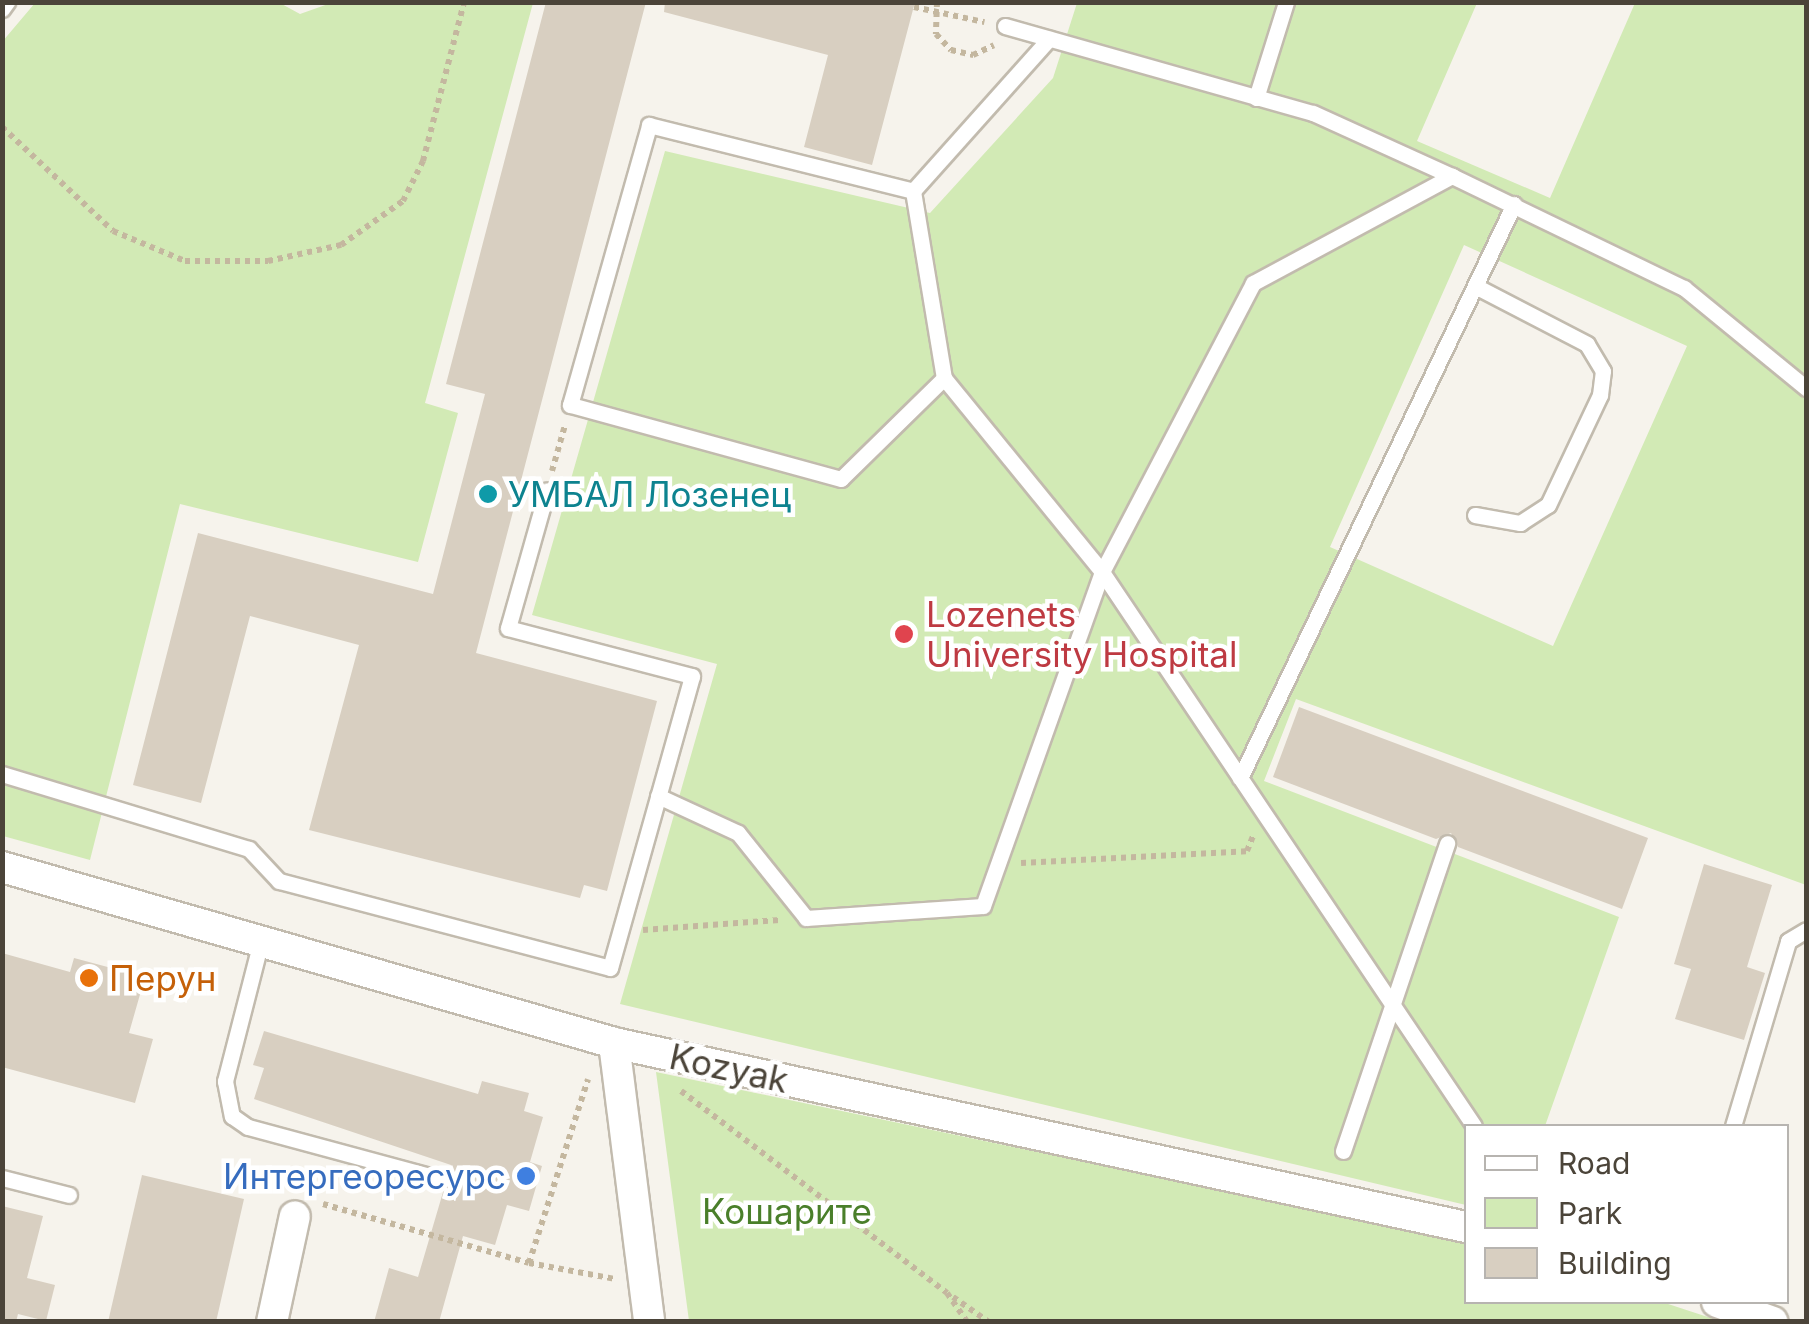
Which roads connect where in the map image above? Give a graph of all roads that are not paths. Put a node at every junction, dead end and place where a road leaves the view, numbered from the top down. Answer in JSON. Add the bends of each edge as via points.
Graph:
{"nodes":[{"id":1,"x":7,"y":2,"type":"edge"},
{"id":2,"x":1286,"y":2,"type":"edge"},
{"id":3,"x":2,"y":9,"type":"edge"},
{"id":4,"x":1004,"y":26,"type":"dead end"},
{"id":5,"x":1049,"y":39,"type":"junction"},
{"id":6,"x":1256,"y":98,"type":"junction"},
{"id":7,"x":1452,"y":176,"type":"junction"},
{"id":8,"x":913,"y":192,"type":"junction"},
{"id":9,"x":1514,"y":204,"type":"junction"},
{"id":10,"x":1475,"y":286,"type":"junction"},
{"id":11,"x":944,"y":378,"type":"junction"},
{"id":12,"x":1806,"y":388,"type":"edge"},
{"id":13,"x":547,"y":490,"type":"road end"},
{"id":14,"x":1475,"y":515,"type":"dead end"},
{"id":15,"x":1102,"y":572,"type":"junction"},
{"id":16,"x":2,"y":774,"type":"edge"},
{"id":17,"x":1240,"y":778,"type":"junction"},
{"id":18,"x":658,"y":796,"type":"junction"},
{"id":19,"x":1447,"y":843,"type":"dead end"},
{"id":20,"x":2,"y":867,"type":"edge"},
{"id":21,"x":1806,"y":930,"type":"edge"},
{"id":22,"x":261,"y":940,"type":"junction"},
{"id":23,"x":1392,"y":1005,"type":"junction"},
{"id":24,"x":614,"y":1043,"type":"junction"},
{"id":25,"x":1473,"y":1124,"type":"edge"},
{"id":26,"x":1734,"y":1124,"type":"edge"},
{"id":27,"x":1344,"y":1152,"type":"dead end"},
{"id":28,"x":2,"y":1178,"type":"edge"},
{"id":29,"x":436,"y":1178,"type":"dead end"},
{"id":30,"x":69,"y":1195,"type":"dead end"},
{"id":31,"x":306,"y":1209,"type":"road end"},
{"id":32,"x":1464,"y":1227,"type":"edge"},
{"id":33,"x":1723,"y":1304,"type":"edge"},
{"id":34,"x":272,"y":1322,"type":"edge"},
{"id":35,"x":649,"y":1322,"type":"edge"},
{"id":36,"x":1773,"y":1322,"type":"edge"}],
"edges":[{"from":1,"to":3,"type":"lane"},
{"from":2,"to":6,"type":"lane"},
{"from":4,"to":5,"type":"lane"},
{"from":5,"to":6,"type":"lane"},
{"from":5,"to":8,"type":"lane"},
{"from":6,"to":7,"type":"lane","via":[[1313,113]]},
{"from":7,"to":9,"type":"lane"},
{"from":7,"to":15,"type":"lane","via":[[1254,283]]},
{"from":8,"to":11,"type":"lane"},
{"from":8,"to":11,"type":"lane","via":[[648,124],[570,405],[841,480]]},
{"from":9,"to":10,"type":"lane"},
{"from":9,"to":12,"type":"lane","via":[[1684,288]]},
{"from":10,"to":14,"type":"lane","via":[[1587,344],[1603,371],[1600,395],[1548,505],[1520,523]]},
{"from":10,"to":17,"type":"lane"},
{"from":11,"to":15,"type":"lane"},
{"from":13,"to":18,"type":"lane","via":[[508,628],[692,676]]},
{"from":15,"to":17,"type":"lane"},
{"from":15,"to":18,"type":"lane","via":[[983,906],[806,918],[738,833]]},
{"from":16,"to":18,"type":"lane","via":[[249,849],[278,881],[610,968]]},
{"from":17,"to":23,"type":"lane"},
{"from":19,"to":23,"type":"lane"},
{"from":20,"to":22,"type":"street","name":"Kozyak"},
{"from":21,"to":26,"type":"lane","via":[[1788,941]]},
{"from":22,"to":24,"type":"street","name":"Kozyak"},
{"from":22,"to":29,"type":"lane","via":[[225,1081],[232,1116],[248,1127]]},
{"from":23,"to":25,"type":"lane"},
{"from":23,"to":27,"type":"lane"},
{"from":24,"to":32,"type":"street","name":"Kozyak"},
{"from":24,"to":35,"type":"street"},
{"from":28,"to":30,"type":"lane"},
{"from":31,"to":34,"type":"street"},
{"from":33,"to":36,"type":"street"}]}
